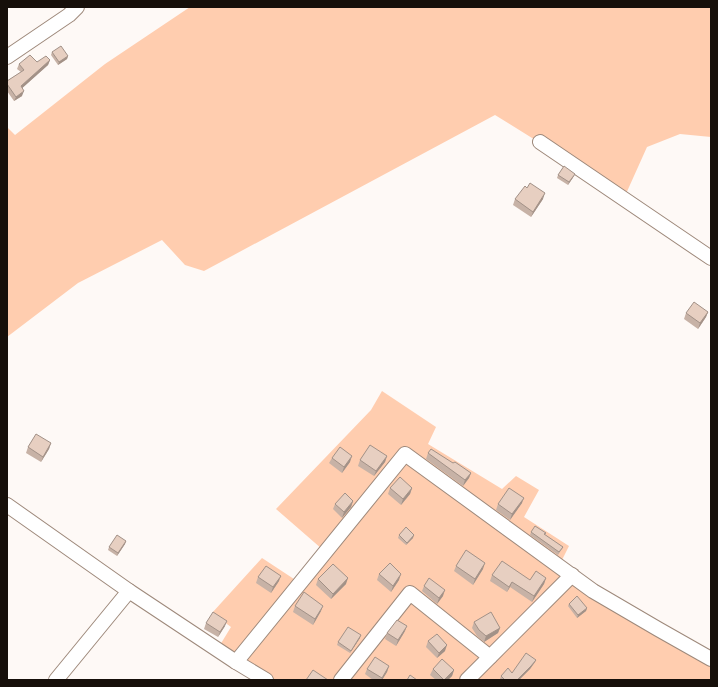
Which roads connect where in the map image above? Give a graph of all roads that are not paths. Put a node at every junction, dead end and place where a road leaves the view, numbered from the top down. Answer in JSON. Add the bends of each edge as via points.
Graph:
{"nodes":[{"id":1,"x":77,"y":7,"type":"edge"},
{"id":2,"x":7,"y":57,"type":"edge"},
{"id":3,"x":540,"y":142,"type":"dead end"},
{"id":4,"x":711,"y":258,"type":"edge"},
{"id":5,"x":7,"y":505,"type":"edge"},
{"id":6,"x":572,"y":575,"type":"junction"},
{"id":7,"x":129,"y":591,"type":"junction"},
{"id":8,"x":490,"y":657,"type":"junction"},
{"id":9,"x":711,"y":659,"type":"edge"},
{"id":10,"x":236,"y":662,"type":"junction"},
{"id":11,"x":56,"y":680,"type":"edge"},
{"id":12,"x":266,"y":680,"type":"edge"},
{"id":13,"x":341,"y":680,"type":"edge"},
{"id":14,"x":467,"y":680,"type":"edge"}],
"edges":[{"from":1,"to":2,"type":"street"},
{"from":3,"to":4,"type":"street"},
{"from":5,"to":7,"type":"street"},
{"from":6,"to":8,"type":"street"},
{"from":6,"to":9,"type":"street","via":[[599,595]]},
{"from":6,"to":10,"type":"street","via":[[405,454]]},
{"from":7,"to":10,"type":"street"},
{"from":7,"to":11,"type":"street"},
{"from":8,"to":13,"type":"street","via":[[410,593]]},
{"from":8,"to":14,"type":"street"},
{"from":10,"to":12,"type":"street"}]}
